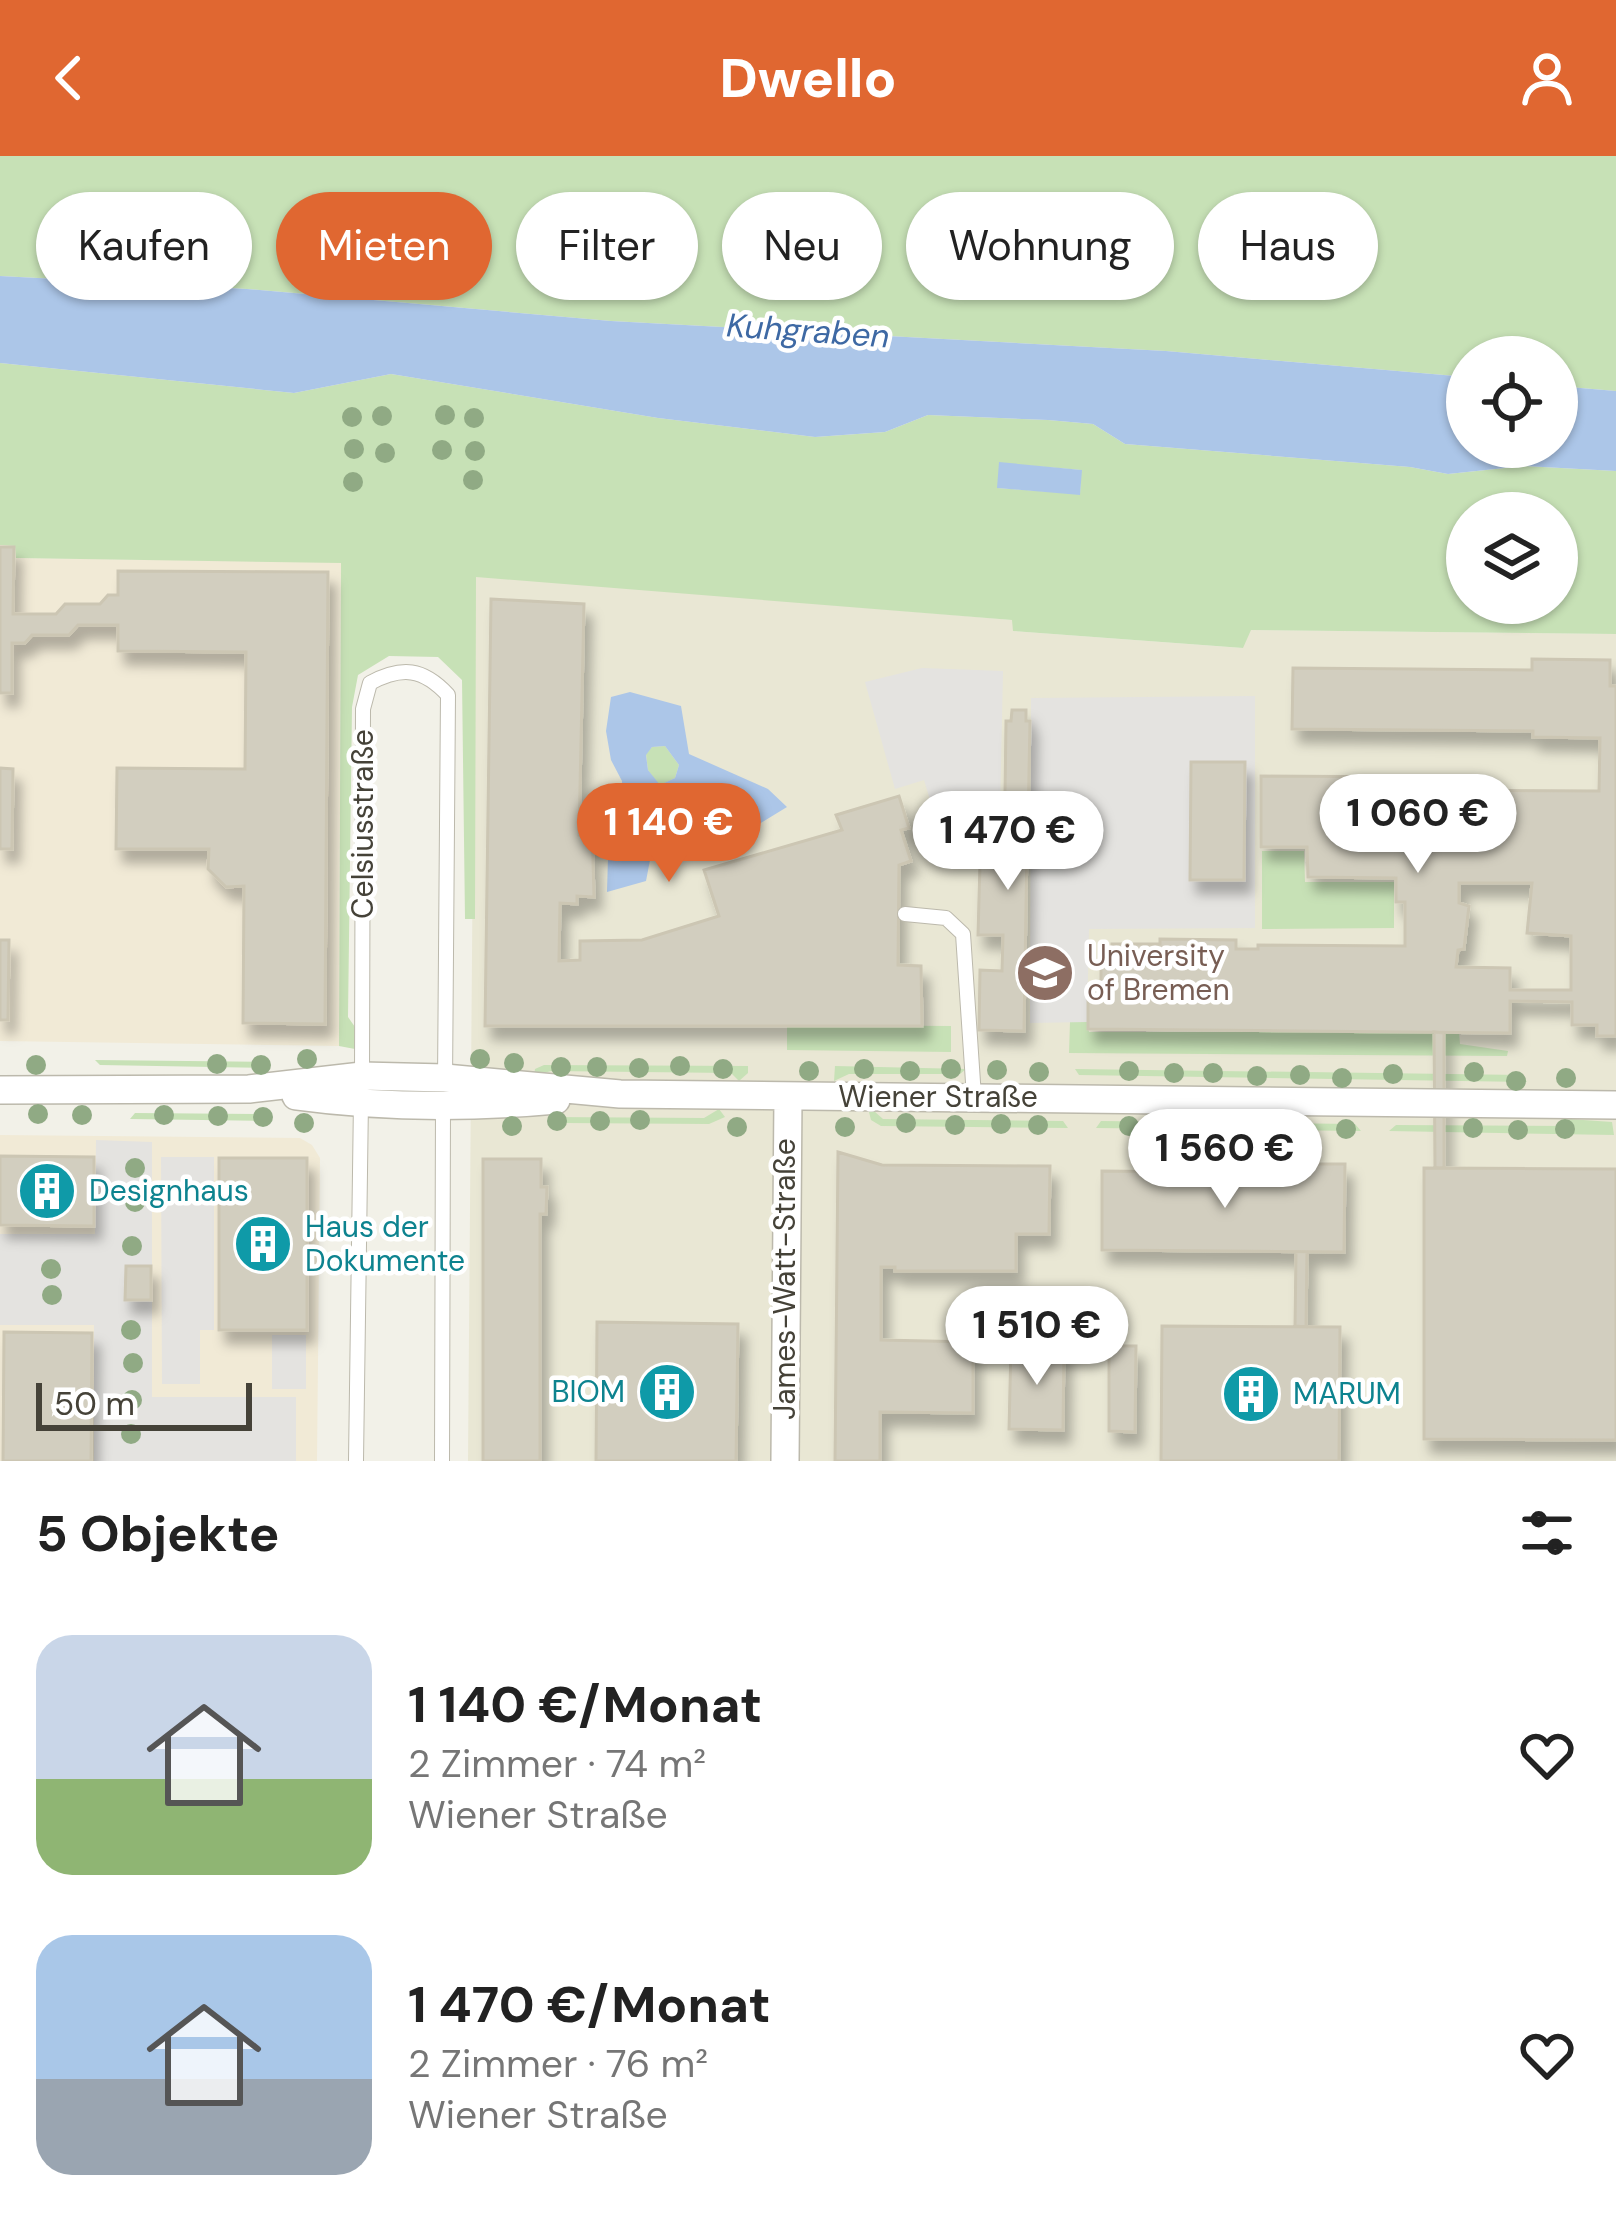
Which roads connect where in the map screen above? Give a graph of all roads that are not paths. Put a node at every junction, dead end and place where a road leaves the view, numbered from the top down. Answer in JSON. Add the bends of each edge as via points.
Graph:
{"nodes":[{"id":1,"x":905,"y":914,"type":"dead end"},
{"id":2,"x":362,"y":1076,"type":"junction"},
{"id":3,"x":445,"y":1078,"type":"junction"},
{"id":4,"x":249,"y":1089,"type":"junction"},
{"id":5,"x":0,"y":1090,"type":"edge"},
{"id":6,"x":620,"y":1094,"type":"junction"},
{"id":7,"x":788,"y":1096,"type":"junction"},
{"id":8,"x":974,"y":1097,"type":"junction"},
{"id":9,"x":1616,"y":1105,"type":"edge"},
{"id":10,"x":361,"y":1106,"type":"junction"},
{"id":11,"x":443,"y":1107,"type":"junction"},
{"id":12,"x":356,"y":1461,"type":"edge"},
{"id":13,"x":442,"y":1461,"type":"edge"},
{"id":14,"x":784,"y":1461,"type":"edge"}],
"edges":[{"from":1,"to":8,"type":"lane","via":[[946,918],[963,934]]},
{"from":2,"to":3,"type":"street","name":"Wiener Straße"},
{"from":2,"to":3,"type":"lane","name":"Celsiusstraße","via":[[363,710],[370,683],[408,672],[431,676],[448,695]]},
{"from":2,"to":4,"type":"street","name":"Wiener Straße"},
{"from":2,"to":10,"type":"lane","name":"Celsiusstraße"},
{"from":3,"to":6,"type":"street","name":"Wiener Straße"},
{"from":3,"to":11,"type":"lane","name":"Celsiusstraße"},
{"from":4,"to":5,"type":"street","name":"Wiener Straße"},
{"from":4,"to":10,"type":"street","name":"Wiener Straße"},
{"from":6,"to":7,"type":"street","name":"Wiener Straße"},
{"from":6,"to":11,"type":"street","name":"Wiener Straße"},
{"from":7,"to":8,"type":"street","name":"Wiener Straße"},
{"from":7,"to":14,"type":"street","name":"James-Watt-Straße"},
{"from":8,"to":9,"type":"street","name":"Wiener Straße"},
{"from":10,"to":11,"type":"street","name":"Wiener Straße"},
{"from":10,"to":12,"type":"lane","name":"Celsiusstraße"},
{"from":11,"to":13,"type":"lane","name":"Celsiusstraße"}]}
